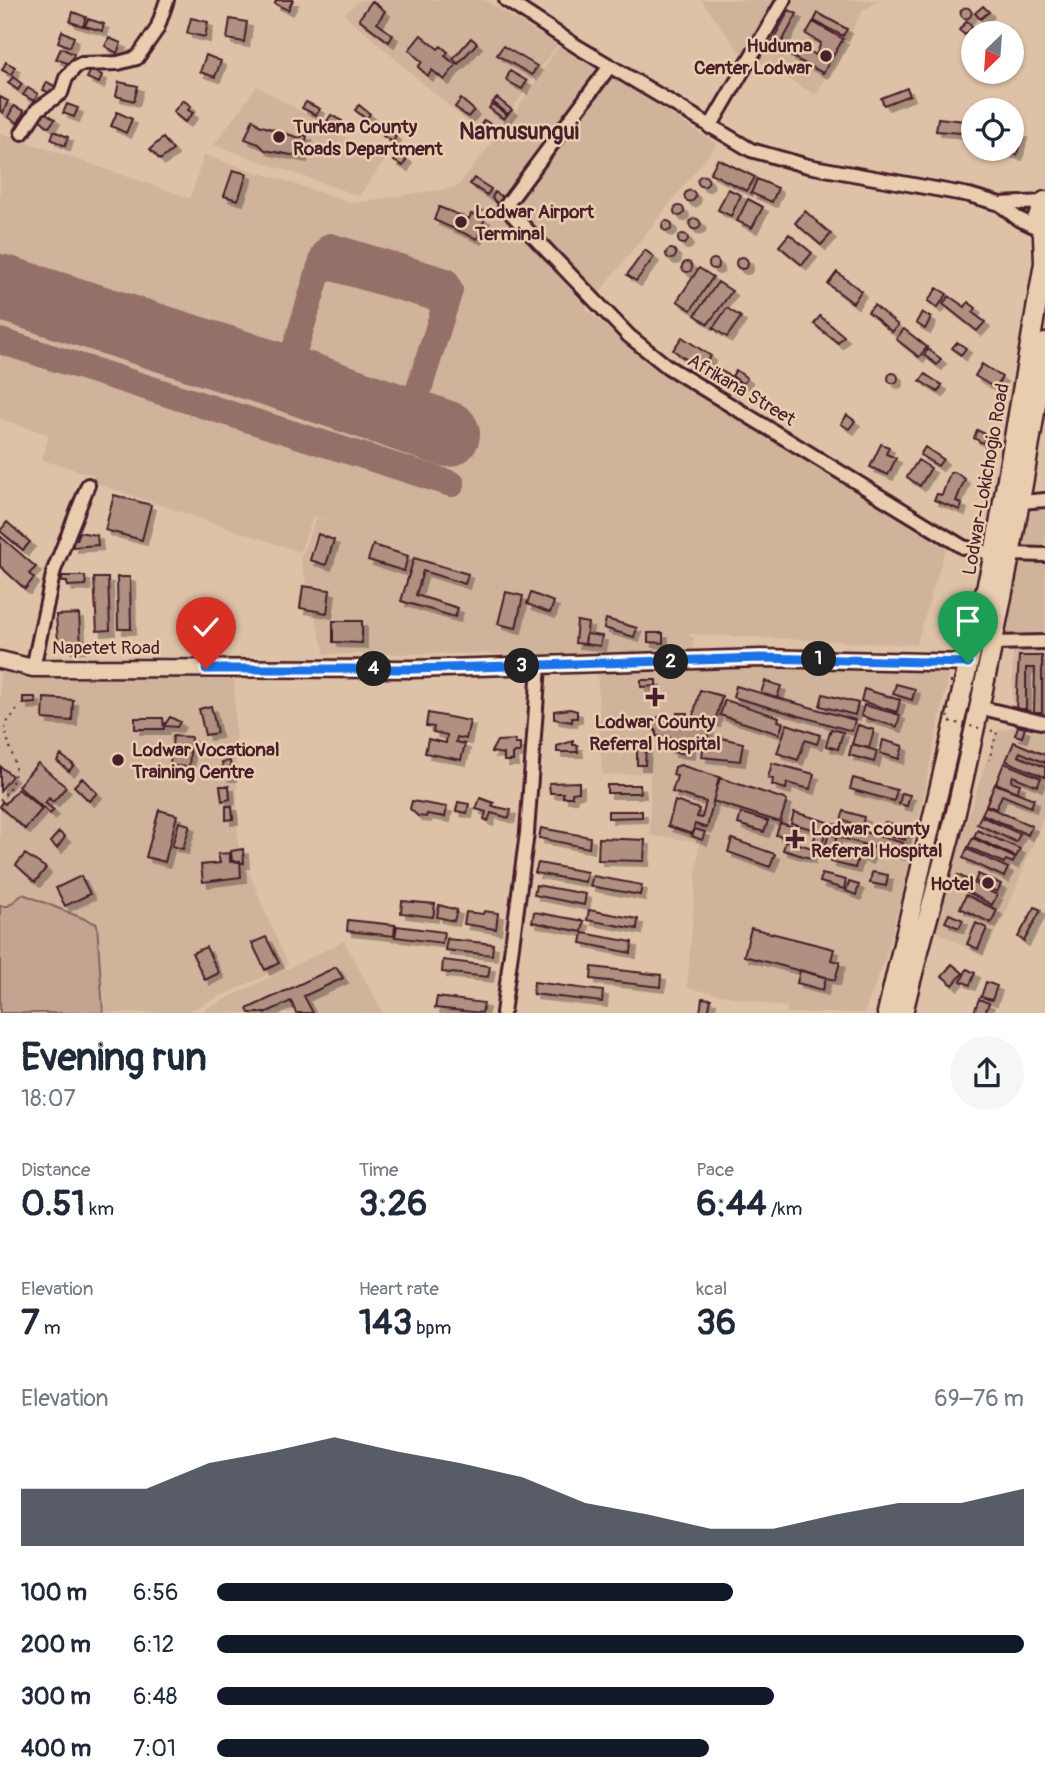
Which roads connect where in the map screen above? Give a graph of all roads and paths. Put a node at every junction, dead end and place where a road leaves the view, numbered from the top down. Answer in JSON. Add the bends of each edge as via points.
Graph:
{"nodes":[{"id":1,"x":167,"y":0,"type":"edge"},
{"id":2,"x":506,"y":0,"type":"edge"},
{"id":3,"x":784,"y":0,"type":"edge"},
{"id":4,"x":610,"y":66,"type":"junction"},
{"id":5,"x":710,"y":127,"type":"junction"},
{"id":6,"x":22,"y":133,"type":"dead end"},
{"id":7,"x":1044,"y":201,"type":"edge"},
{"id":8,"x":1000,"y":204,"type":"junction"},
{"id":9,"x":505,"y":207,"type":"junction"},
{"id":10,"x":477,"y":216,"type":"dead end"},
{"id":11,"x":1042,"y":234,"type":"edge"},
{"id":12,"x":1045,"y":344,"type":"edge"},
{"id":13,"x":1041,"y":402,"type":"edge"},
{"id":14,"x":88,"y":485,"type":"dead end"},
{"id":15,"x":1045,"y":500,"type":"edge"},
{"id":16,"x":1021,"y":502,"type":"junction"},
{"id":17,"x":1002,"y":554,"type":"junction"},
{"id":18,"x":1045,"y":555,"type":"edge"},
{"id":19,"x":1045,"y":642,"type":"edge"},
{"id":20,"x":992,"y":643,"type":"junction"},
{"id":21,"x":0,"y":660,"type":"edge"},
{"id":22,"x":968,"y":663,"type":"junction"},
{"id":23,"x":539,"y":666,"type":"junction"},
{"id":24,"x":33,"y":668,"type":"junction"},
{"id":25,"x":951,"y":681,"type":"dead end"},
{"id":26,"x":978,"y":707,"type":"junction"},
{"id":27,"x":17,"y":710,"type":"dead end"},
{"id":28,"x":1045,"y":723,"type":"edge"},
{"id":29,"x":989,"y":760,"type":"dead end"},
{"id":30,"x":0,"y":800,"type":"edge"},
{"id":31,"x":503,"y":1013,"type":"edge"},
{"id":32,"x":887,"y":1013,"type":"edge"},
{"id":33,"x":903,"y":1013,"type":"edge"}],
"edges":[{"from":1,"to":6,"type":"street","via":[[162,19],[137,58],[75,67],[61,93],[37,110]]},
{"from":2,"to":4,"type":"street"},
{"from":3,"to":5,"type":"street"},
{"from":4,"to":5,"type":"street"},
{"from":4,"to":9,"type":"street"},
{"from":5,"to":8,"type":"street","via":[[775,158]]},
{"from":7,"to":8,"type":"street"},
{"from":7,"to":11,"type":"highway","name":"Lodwar-Lokichogio Road","via":[[1039,210]]},
{"from":8,"to":11,"type":"street"},
{"from":9,"to":10,"type":"path","via":[[481,211]]},
{"from":9,"to":17,"type":"street","name":"Afrikana Street","via":[[629,336],[668,367],[963,547]]},
{"from":11,"to":17,"type":"highway","name":"Lodwar-Lokichogio Road","via":[[1044,263]]},
{"from":12,"to":13,"type":"highway","name":"Lodwar-Lokichogio Road"},
{"from":13,"to":16,"type":"highway","name":"Lodwar-Lokichogio Road"},
{"from":14,"to":24,"type":"street","via":[[54,570]]},
{"from":15,"to":16,"type":"street"},
{"from":16,"to":17,"type":"highway","name":"Lodwar-Lokichogio Road"},
{"from":17,"to":18,"type":"street","name":"Afrikana Street"},
{"from":17,"to":20,"type":"highway","name":"Lodwar-Lokichogio Road"},
{"from":17,"to":22,"type":"highway","name":"Lodwar-Lokichogio Road"},
{"from":19,"to":20,"type":"street"},
{"from":20,"to":26,"type":"highway","name":"Lodwar-Lokichogio Road"},
{"from":21,"to":24,"type":"main road","name":"Napetet Road"},
{"from":22,"to":23,"type":"main road","name":"Napetet Road","via":[[761,658]]},
{"from":22,"to":32,"type":"highway","name":"Lodwar-Lokichogio Road"},
{"from":23,"to":24,"type":"main road","name":"Napetet Road"},
{"from":23,"to":31,"type":"street","via":[[527,833]]},
{"from":25,"to":29,"type":"path","bridge":true,"via":[[948,721],[997,732]]},
{"from":26,"to":28,"type":"street"},
{"from":26,"to":33,"type":"highway","name":"Lodwar-Lokichogio Road"},
{"from":27,"to":30,"type":"path","via":[[5,725],[15,758],[15,781]]}]}
